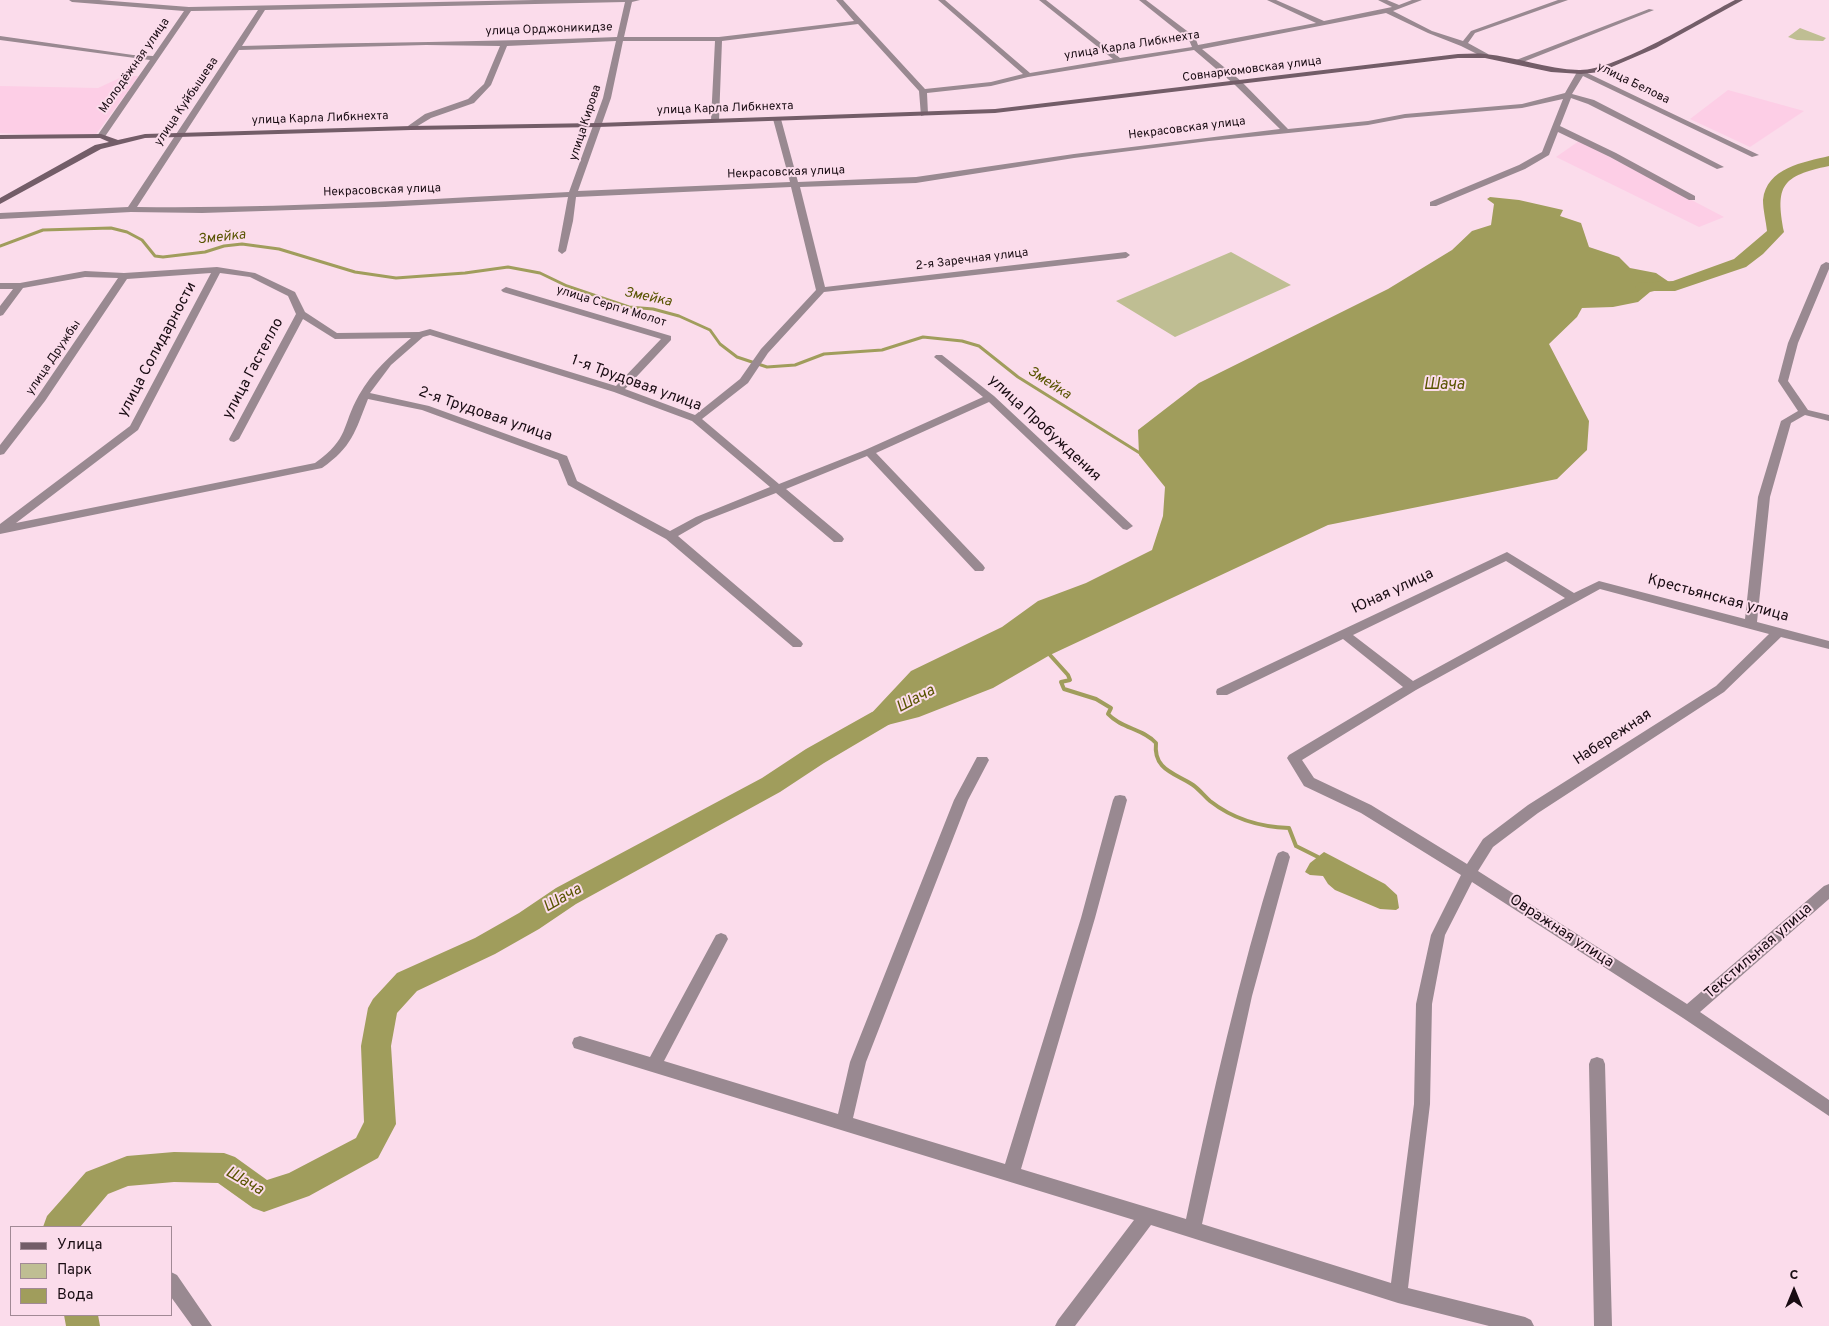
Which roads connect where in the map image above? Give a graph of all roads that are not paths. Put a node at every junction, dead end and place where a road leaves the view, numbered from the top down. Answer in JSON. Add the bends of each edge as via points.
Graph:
{"nodes":[{"id":1,"x":72,"y":0,"type":"edge"},
{"id":2,"x":629,"y":0,"type":"edge"},
{"id":3,"x":637,"y":0,"type":"edge"},
{"id":4,"x":839,"y":0,"type":"edge"},
{"id":5,"x":941,"y":0,"type":"edge"},
{"id":6,"x":1042,"y":0,"type":"edge"},
{"id":7,"x":1142,"y":0,"type":"edge"},
{"id":8,"x":1270,"y":0,"type":"edge"},
{"id":9,"x":1381,"y":0,"type":"edge"},
{"id":10,"x":1420,"y":0,"type":"edge"},
{"id":11,"x":1565,"y":0,"type":"edge"},
{"id":12,"x":1740,"y":0,"type":"edge"},
{"id":13,"x":1399,"y":7,"type":"junction"},
{"id":14,"x":263,"y":8,"type":"junction"},
{"id":15,"x":189,"y":9,"type":"junction"},
{"id":16,"x":1651,"y":10,"type":"dead end"},
{"id":17,"x":1387,"y":11,"type":"junction"},
{"id":18,"x":861,"y":22,"type":"junction"},
{"id":19,"x":1322,"y":23,"type":"junction"},
{"id":20,"x":0,"y":38,"type":"edge"},
{"id":21,"x":621,"y":39,"type":"junction"},
{"id":22,"x":719,"y":39,"type":"junction"},
{"id":23,"x":504,"y":44,"type":"junction"},
{"id":24,"x":1464,"y":44,"type":"junction"},
{"id":25,"x":237,"y":48,"type":"junction"},
{"id":26,"x":1196,"y":48,"type":"junction"},
{"id":27,"x":1485,"y":56,"type":"junction"},
{"id":28,"x":153,"y":58,"type":"junction"},
{"id":29,"x":1116,"y":59,"type":"junction"},
{"id":30,"x":1515,"y":62,"type":"junction"},
{"id":31,"x":1581,"y":72,"type":"junction"},
{"id":32,"x":1028,"y":75,"type":"junction"},
{"id":33,"x":1238,"y":83,"type":"junction"},
{"id":34,"x":923,"y":92,"type":"junction"},
{"id":35,"x":1568,"y":95,"type":"junction"},
{"id":36,"x":924,"y":114,"type":"junction"},
{"id":37,"x":777,"y":119,"type":"junction"},
{"id":38,"x":715,"y":120,"type":"junction"},
{"id":39,"x":598,"y":125,"type":"junction"},
{"id":40,"x":1555,"y":127,"type":"junction"},
{"id":41,"x":411,"y":128,"type":"junction"},
{"id":42,"x":1286,"y":131,"type":"junction"},
{"id":43,"x":179,"y":134,"type":"junction"},
{"id":44,"x":101,"y":136,"type":"junction"},
{"id":45,"x":0,"y":137,"type":"edge"},
{"id":46,"x":117,"y":142,"type":"junction"},
{"id":47,"x":1755,"y":156,"type":"dead end"},
{"id":48,"x":1720,"y":167,"type":"dead end"},
{"id":49,"x":795,"y":185,"type":"junction"},
{"id":50,"x":572,"y":196,"type":"junction"},
{"id":51,"x":1692,"y":198,"type":"dead end"},
{"id":52,"x":0,"y":201,"type":"edge"},
{"id":53,"x":1433,"y":204,"type":"dead end"},
{"id":54,"x":131,"y":209,"type":"junction"},
{"id":55,"x":0,"y":216,"type":"edge"},
{"id":56,"x":562,"y":251,"type":"dead end"},
{"id":57,"x":1126,"y":255,"type":"dead end"},
{"id":58,"x":1826,"y":265,"type":"dead end"},
{"id":59,"x":217,"y":270,"type":"junction"},
{"id":60,"x":124,"y":276,"type":"junction"},
{"id":61,"x":0,"y":286,"type":"edge"},
{"id":62,"x":20,"y":286,"type":"junction"},
{"id":63,"x":506,"y":290,"type":"dead end"},
{"id":64,"x":821,"y":290,"type":"junction"},
{"id":65,"x":0,"y":313,"type":"edge"},
{"id":66,"x":301,"y":314,"type":"junction"},
{"id":67,"x":420,"y":335,"type":"junction"},
{"id":68,"x":939,"y":357,"type":"dead end"},
{"id":69,"x":618,"y":390,"type":"junction"},
{"id":70,"x":364,"y":394,"type":"junction"},
{"id":71,"x":990,"y":398,"type":"junction"},
{"id":72,"x":1804,"y":412,"type":"junction"},
{"id":73,"x":1829,"y":418,"type":"edge"},
{"id":74,"x":696,"y":419,"type":"junction"},
{"id":75,"x":234,"y":439,"type":"dead end"},
{"id":76,"x":0,"y":452,"type":"edge"},
{"id":77,"x":870,"y":452,"type":"junction"},
{"id":78,"x":778,"y":488,"type":"junction"},
{"id":79,"x":1126,"y":526,"type":"dead end"},
{"id":80,"x":0,"y":529,"type":"edge"},
{"id":81,"x":670,"y":536,"type":"junction"},
{"id":82,"x":838,"y":538,"type":"dead end"},
{"id":83,"x":979,"y":568,"type":"dead end"},
{"id":84,"x":1573,"y":598,"type":"junction"},
{"id":85,"x":1751,"y":623,"type":"junction"},
{"id":86,"x":1778,"y":632,"type":"junction"},
{"id":87,"x":1344,"y":634,"type":"junction"},
{"id":88,"x":797,"y":644,"type":"dead end"},
{"id":89,"x":1829,"y":645,"type":"edge"},
{"id":90,"x":1412,"y":687,"type":"junction"},
{"id":91,"x":1222,"y":692,"type":"dead end"},
{"id":92,"x":982,"y":760,"type":"dead end"},
{"id":93,"x":1120,"y":800,"type":"dead end"},
{"id":94,"x":1283,"y":857,"type":"dead end"},
{"id":95,"x":1469,"y":873,"type":"junction"},
{"id":96,"x":1829,"y":890,"type":"edge"},
{"id":97,"x":721,"y":939,"type":"dead end"},
{"id":98,"x":1688,"y":1014,"type":"junction"},
{"id":99,"x":580,"y":1043,"type":"dead end"},
{"id":100,"x":1597,"y":1064,"type":"dead end"},
{"id":101,"x":654,"y":1065,"type":"junction"},
{"id":102,"x":1829,"y":1109,"type":"edge"},
{"id":103,"x":844,"y":1123,"type":"junction"},
{"id":104,"x":1012,"y":1174,"type":"junction"},
{"id":105,"x":1148,"y":1215,"type":"junction"},
{"id":106,"x":1192,"y":1229,"type":"junction"},
{"id":107,"x":172,"y":1282,"type":"edge"},
{"id":108,"x":1398,"y":1294,"type":"junction"},
{"id":109,"x":203,"y":1326,"type":"edge"},
{"id":110,"x":1064,"y":1326,"type":"edge"},
{"id":111,"x":1525,"y":1326,"type":"edge"},
{"id":112,"x":1603,"y":1326,"type":"edge"}],
"edges":[{"from":1,"to":15,"type":"street"},
{"from":2,"to":3,"type":"street"},
{"from":2,"to":14,"type":"street"},
{"from":2,"to":21,"type":"street","name":"улица Кирова"},
{"from":4,"to":18,"type":"street"},
{"from":5,"to":32,"type":"street"},
{"from":6,"to":29,"type":"street"},
{"from":7,"to":26,"type":"street","via":[[1192,39]]},
{"from":8,"to":19,"type":"street"},
{"from":9,"to":13,"type":"street"},
{"from":10,"to":13,"type":"street","name":"улица Карла Либкнехта"},
{"from":11,"to":24,"type":"street","via":[[1473,32]]},
{"from":12,"to":31,"type":"street","name":"Совнаркомовская улица","via":[[1616,64]]},
{"from":13,"to":17,"type":"street","name":"улица Карла Либкнехта"},
{"from":14,"to":15,"type":"street"},
{"from":14,"to":25,"type":"street","name":"улица Куйбышева"},
{"from":15,"to":28,"type":"street","name":"Молодёжная улица"},
{"from":16,"to":30,"type":"street"},
{"from":17,"to":19,"type":"street","name":"улица Карла Либкнехта"},
{"from":17,"to":24,"type":"street"},
{"from":18,"to":22,"type":"street","name":"улица Орджоникидзе"},
{"from":18,"to":34,"type":"street"},
{"from":19,"to":26,"type":"street","name":"улица Карла Либкнехта"},
{"from":20,"to":28,"type":"street"},
{"from":21,"to":22,"type":"street","name":"улица Орджоникидзе"},
{"from":21,"to":23,"type":"street","name":"улица Орджоникидзе"},
{"from":21,"to":39,"type":"street","name":"улица Кирова"},
{"from":22,"to":38,"type":"street"},
{"from":23,"to":25,"type":"street","name":"улица Орджоникидзе"},
{"from":23,"to":41,"type":"street","via":[[487,85],[471,101],[428,116]]},
{"from":24,"to":27,"type":"street"},
{"from":25,"to":43,"type":"street","name":"улица Куйбышева"},
{"from":26,"to":29,"type":"street","name":"улица Карла Либкнехта"},
{"from":26,"to":33,"type":"street"},
{"from":27,"to":30,"type":"street","name":"Совнаркомовская улица"},
{"from":27,"to":33,"type":"street","name":"Совнаркомовская улица","via":[[1458,56]]},
{"from":28,"to":44,"type":"street","name":"Молодёжная улица"},
{"from":29,"to":32,"type":"street","name":"улица Карла Либкнехта"},
{"from":30,"to":31,"type":"street","name":"Совнаркомовская улица","via":[[1551,70]]},
{"from":31,"to":35,"type":"street","name":"улица Белова"},
{"from":31,"to":47,"type":"street","name":"улица Белова"},
{"from":32,"to":34,"type":"street","name":"улица Карла Либкнехта","via":[[991,84]]},
{"from":33,"to":36,"type":"street","name":"Совнаркомовская улица","via":[[995,111]]},
{"from":33,"to":42,"type":"street"},
{"from":34,"to":36,"type":"street"},
{"from":35,"to":40,"type":"street","name":"улица Белова"},
{"from":35,"to":42,"type":"street","name":"Некрасовская улица","via":[[1522,106]]},
{"from":35,"to":48,"type":"street","via":[[1591,102]]},
{"from":36,"to":37,"type":"street","name":"улица Карла Либкнехта"},
{"from":37,"to":38,"type":"street","name":"улица Карла Либкнехта"},
{"from":37,"to":49,"type":"street"},
{"from":38,"to":39,"type":"street","name":"улица Карла Либкнехта"},
{"from":39,"to":41,"type":"street","name":"улица Карла Либкнехта"},
{"from":39,"to":50,"type":"street","name":"улица Кирова"},
{"from":40,"to":51,"type":"street"},
{"from":40,"to":53,"type":"street","name":"улица Белова","via":[[1546,153],[1522,167]]},
{"from":41,"to":43,"type":"street","name":"улица Карла Либкнехта"},
{"from":42,"to":49,"type":"street","name":"Некрасовская улица","via":[[1074,156],[916,180]]},
{"from":43,"to":46,"type":"street","name":"улица Карла Либкнехта"},
{"from":43,"to":54,"type":"street","name":"улица Куйбышева"},
{"from":44,"to":45,"type":"street"},
{"from":44,"to":46,"type":"street"},
{"from":46,"to":52,"type":"street","name":"улица Карла Либкнехта","via":[[82,155]]},
{"from":49,"to":50,"type":"street","name":"Некрасовская улица"},
{"from":49,"to":64,"type":"street"},
{"from":50,"to":54,"type":"street","name":"Некрасовская улица","via":[[202,210]]},
{"from":50,"to":56,"type":"street","name":"улица Кирова"},
{"from":54,"to":55,"type":"street","name":"Некрасовская улица"},
{"from":57,"to":64,"type":"street","name":"2-я Заречная улица"},
{"from":58,"to":72,"type":"street","via":[[1793,343],[1784,381]]},
{"from":59,"to":60,"type":"street"},
{"from":59,"to":66,"type":"street","via":[[252,275],[292,294]]},
{"from":59,"to":80,"type":"street","name":"улица Солидарности","via":[[134,428]]},
{"from":60,"to":62,"type":"street","via":[[85,274]]},
{"from":60,"to":76,"type":"street","name":"улица Дружбы","via":[[42,400]]},
{"from":61,"to":62,"type":"street"},
{"from":62,"to":65,"type":"street"},
{"from":63,"to":69,"type":"street","name":"улица Серп и Молот","via":[[668,338]]},
{"from":64,"to":74,"type":"street","via":[[764,351],[748,377]]},
{"from":66,"to":67,"type":"street","name":"1-я Трудовая улица","via":[[335,336]]},
{"from":66,"to":75,"type":"street","name":"улица Гастелло"},
{"from":67,"to":69,"type":"street","name":"1-я Трудовая улица","via":[[430,332]]},
{"from":67,"to":70,"type":"street","via":[[387,363]]},
{"from":68,"to":71,"type":"street","name":"улица Пробуждения"},
{"from":69,"to":74,"type":"street","name":"1-я Трудовая улица"},
{"from":70,"to":80,"type":"street","via":[[348,437],[335,454],[318,466]]},
{"from":70,"to":81,"type":"street","name":"2-я Трудовая улица","via":[[425,408],[563,458],[572,483]]},
{"from":71,"to":77,"type":"street"},
{"from":71,"to":79,"type":"street","name":"улица Пробуждения"},
{"from":72,"to":73,"type":"street"},
{"from":72,"to":85,"type":"street","via":[[1786,421],[1764,497]]},
{"from":74,"to":78,"type":"street","name":"1-я Трудовая улица"},
{"from":77,"to":78,"type":"street"},
{"from":77,"to":83,"type":"street"},
{"from":78,"to":81,"type":"street","via":[[700,519]]},
{"from":78,"to":82,"type":"street","name":"1-я Трудовая улица"},
{"from":81,"to":88,"type":"street","name":"2-я Трудовая улица"},
{"from":84,"to":85,"type":"street","name":"Крестьянская улица","via":[[1599,585]]},
{"from":84,"to":87,"type":"street","name":"Юная улица","via":[[1507,556]]},
{"from":84,"to":90,"type":"street"},
{"from":85,"to":86,"type":"street","name":"Крестьянская улица"},
{"from":86,"to":89,"type":"street","name":"Крестьянская улица"},
{"from":86,"to":95,"type":"street","name":"Набережная","via":[[1720,689],[1534,809],[1488,843]]},
{"from":87,"to":90,"type":"street"},
{"from":87,"to":91,"type":"street","name":"Юная улица"},
{"from":90,"to":95,"type":"street","name":"Овражная улица","via":[[1294,758],[1309,782],[1366,809]]},
{"from":92,"to":103,"type":"street","via":[[961,800],[858,1062]]},
{"from":93,"to":104,"type":"street"},
{"from":94,"to":106,"type":"street","via":[[1228,1066]]},
{"from":95,"to":98,"type":"street","name":"Овражная улица"},
{"from":95,"to":108,"type":"street","name":"Набережная","via":[[1438,935],[1424,1004],[1422,1104]]},
{"from":96,"to":98,"type":"street","name":"Текстильная улица"},
{"from":97,"to":101,"type":"street"},
{"from":98,"to":102,"type":"street","name":"Овражная улица"},
{"from":99,"to":101,"type":"street"},
{"from":100,"to":112,"type":"street"},
{"from":101,"to":103,"type":"street"},
{"from":103,"to":104,"type":"street"},
{"from":104,"to":105,"type":"street"},
{"from":105,"to":106,"type":"street"},
{"from":105,"to":110,"type":"street"},
{"from":106,"to":108,"type":"street"},
{"from":107,"to":109,"type":"street"},
{"from":108,"to":111,"type":"street"}]}
